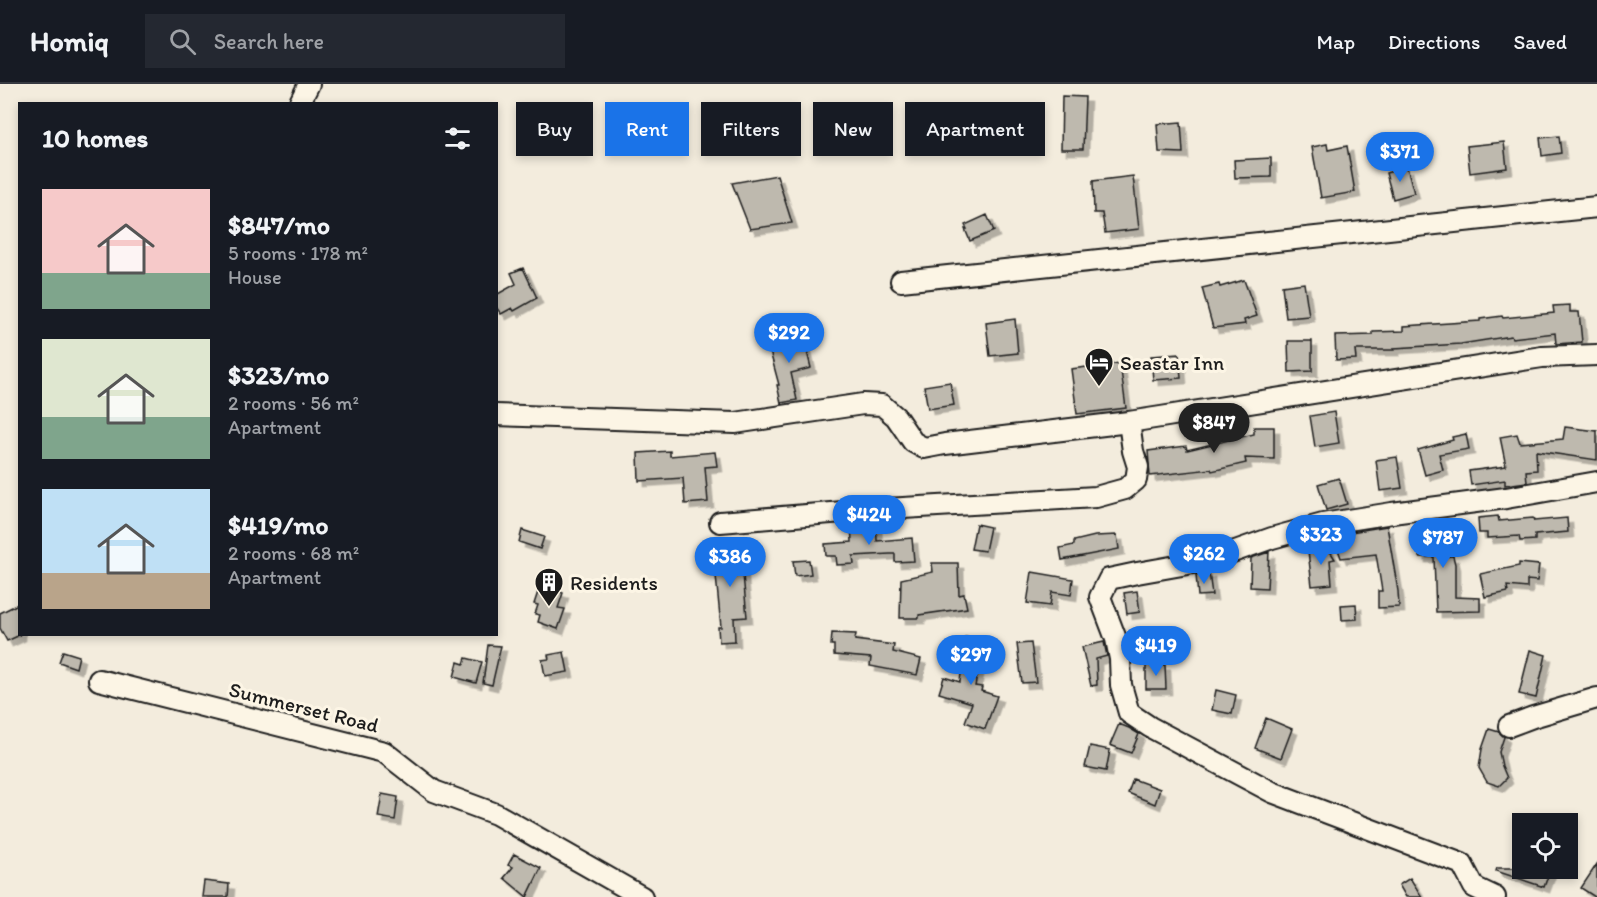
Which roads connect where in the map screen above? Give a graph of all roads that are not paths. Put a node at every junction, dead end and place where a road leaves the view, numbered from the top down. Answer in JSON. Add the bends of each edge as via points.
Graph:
{"nodes":[{"id":1,"x":309,"y":84,"type":"edge"},
{"id":2,"x":300,"y":102,"type":"edge"},
{"id":3,"x":1597,"y":207,"type":"edge"},
{"id":4,"x":901,"y":281,"type":"dead end"},
{"id":5,"x":1597,"y":355,"type":"edge"},
{"id":6,"x":498,"y":414,"type":"edge"},
{"id":7,"x":1129,"y":422,"type":"junction"},
{"id":8,"x":1597,"y":482,"type":"edge"},
{"id":9,"x":720,"y":522,"type":"dead end"},
{"id":10,"x":99,"y":680,"type":"dead end"},
{"id":11,"x":1597,"y":698,"type":"edge"},
{"id":12,"x":1509,"y":726,"type":"dead end"},
{"id":13,"x":642,"y":897,"type":"edge"},
{"id":14,"x":1495,"y":897,"type":"edge"}],
"edges":[{"from":1,"to":2,"type":"street"},
{"from":3,"to":4,"type":"street"},
{"from":5,"to":7,"type":"street","via":[[1542,357]]},
{"from":6,"to":7,"type":"street","via":[[735,423],[863,404],[882,405],[896,417],[913,442],[924,448]]},
{"from":7,"to":9,"type":"street","via":[[1138,467],[1136,480],[1125,489],[1096,497]]},
{"from":8,"to":14,"type":"street","via":[[1323,524],[1210,560],[1109,579],[1100,597],[1116,639],[1121,685],[1129,713],[1272,792],[1462,864],[1474,887]]},
{"from":10,"to":13,"type":"street","name":"Summerset Road","via":[[384,752],[434,791],[496,814]]},
{"from":11,"to":12,"type":"street"}]}
